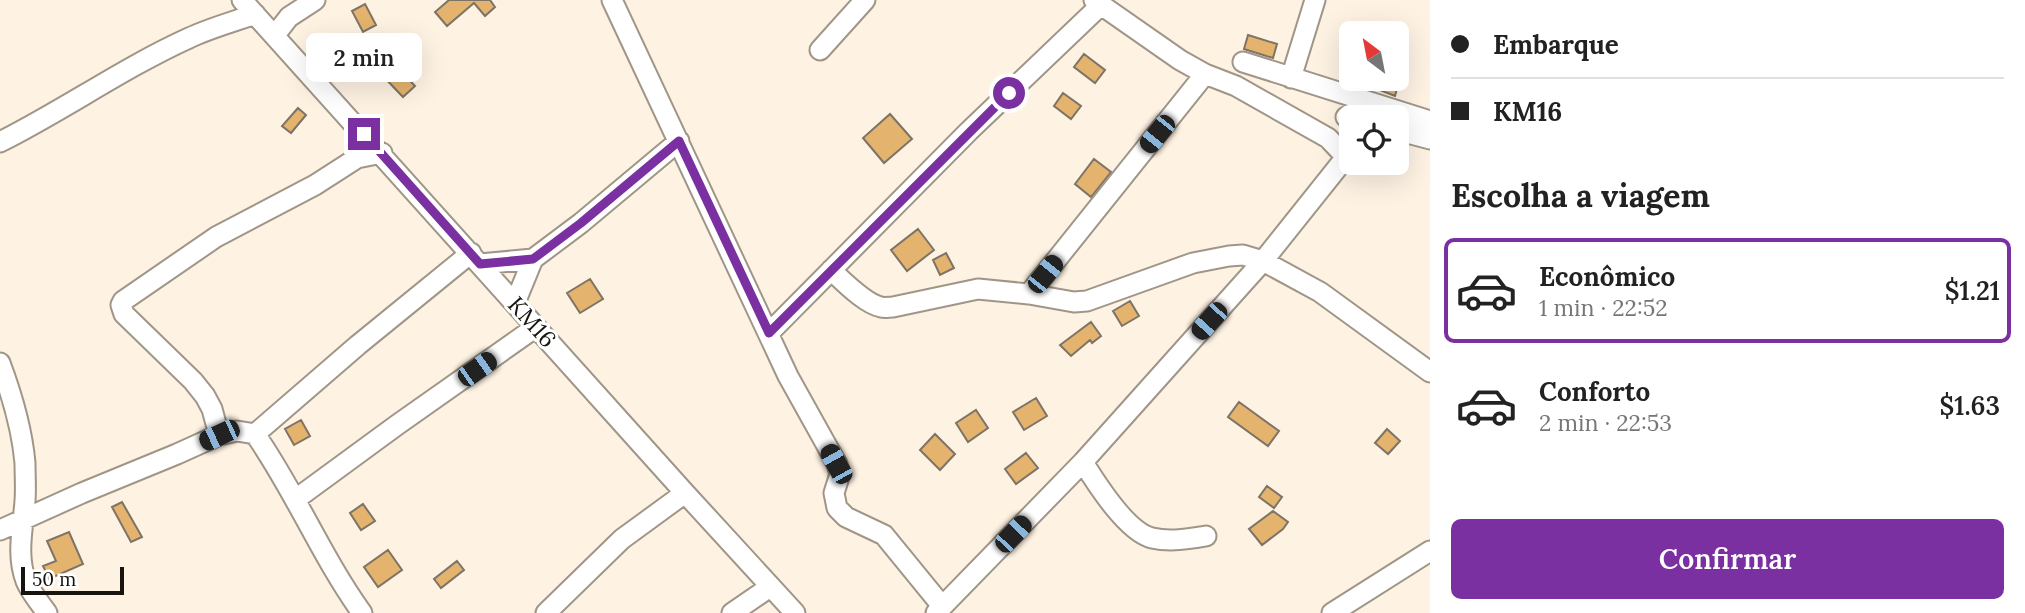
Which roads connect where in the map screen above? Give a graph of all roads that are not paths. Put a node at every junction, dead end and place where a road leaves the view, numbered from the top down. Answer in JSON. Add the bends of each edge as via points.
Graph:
{"nodes":[{"id":1,"x":315,"y":0,"type":"edge"},
{"id":2,"x":612,"y":0,"type":"edge"},
{"id":3,"x":866,"y":0,"type":"edge"},
{"id":4,"x":1315,"y":0,"type":"edge"},
{"id":5,"x":1097,"y":2,"type":"edge"},
{"id":6,"x":248,"y":7,"type":"edge"},
{"id":7,"x":275,"y":35,"type":"junction"},
{"id":8,"x":820,"y":50,"type":"dead end"},
{"id":9,"x":1242,"y":62,"type":"dead end"},
{"id":10,"x":1205,"y":74,"type":"junction"},
{"id":11,"x":1291,"y":78,"type":"junction"},
{"id":12,"x":1430,"y":121,"type":"edge"},
{"id":13,"x":1409,"y":133,"type":"edge"},
{"id":14,"x":1430,"y":139,"type":"edge"},
{"id":15,"x":679,"y":141,"type":"junction"},
{"id":16,"x":0,"y":142,"type":"edge"},
{"id":17,"x":382,"y":153,"type":"junction"},
{"id":18,"x":475,"y":259,"type":"junction"},
{"id":19,"x":533,"y":259,"type":"junction"},
{"id":20,"x":1263,"y":261,"type":"junction"},
{"id":21,"x":831,"y":270,"type":"junction"},
{"id":22,"x":1029,"y":294,"type":"junction"},
{"id":23,"x":515,"y":303,"type":"junction"},
{"id":24,"x":536,"y":327,"type":"junction"},
{"id":25,"x":769,"y":333,"type":"junction"},
{"id":26,"x":0,"y":363,"type":"edge"},
{"id":27,"x":1430,"y":372,"type":"edge"},
{"id":28,"x":255,"y":434,"type":"junction"},
{"id":29,"x":219,"y":435,"type":"junction"},
{"id":30,"x":1083,"y":462,"type":"junction"},
{"id":31,"x":685,"y":493,"type":"junction"},
{"id":32,"x":296,"y":499,"type":"junction"},
{"id":33,"x":24,"y":521,"type":"junction"},
{"id":34,"x":0,"y":530,"type":"edge"},
{"id":35,"x":1206,"y":537,"type":"dead end"},
{"id":36,"x":1430,"y":551,"type":"edge"},
{"id":37,"x":770,"y":587,"type":"junction"},
{"id":38,"x":939,"y":609,"type":"edge"},
{"id":39,"x":47,"y":613,"type":"edge"},
{"id":40,"x":362,"y":613,"type":"edge"},
{"id":41,"x":546,"y":613,"type":"edge"},
{"id":42,"x":732,"y":613,"type":"edge"},
{"id":43,"x":795,"y":613,"type":"edge"},
{"id":44,"x":1332,"y":613,"type":"edge"}],
"edges":[{"from":1,"to":7,"type":"street","via":[[289,17]]},
{"from":2,"to":15,"type":"street"},
{"from":3,"to":8,"type":"street"},
{"from":4,"to":11,"type":"street"},
{"from":5,"to":10,"type":"street"},
{"from":5,"to":21,"type":"street"},
{"from":6,"to":7,"type":"street","name":"KM16"},
{"from":6,"to":16,"type":"street"},
{"from":7,"to":17,"type":"street","name":"KM16"},
{"from":9,"to":11,"type":"street"},
{"from":10,"to":20,"type":"street","via":[[1236,86],[1328,138],[1346,157]]},
{"from":10,"to":22,"type":"street"},
{"from":11,"to":12,"type":"street"},
{"from":13,"to":14,"type":"street"},
{"from":15,"to":19,"type":"street"},
{"from":15,"to":25,"type":"street"},
{"from":17,"to":18,"type":"street","name":"KM16"},
{"from":17,"to":29,"type":"street","via":[[356,158],[216,237],[123,300],[124,314],[205,396]]},
{"from":18,"to":19,"type":"street"},
{"from":18,"to":23,"type":"street","name":"KM16"},
{"from":18,"to":28,"type":"street","via":[[358,345]]},
{"from":19,"to":23,"type":"street"},
{"from":20,"to":22,"type":"street","via":[[1243,255],[1193,263],[1087,301]]},
{"from":20,"to":27,"type":"street","via":[[1320,292]]},
{"from":20,"to":30,"type":"street"},
{"from":21,"to":22,"type":"street","via":[[881,307],[978,289]]},
{"from":21,"to":25,"type":"street"},
{"from":23,"to":24,"type":"street","name":"KM16"},
{"from":24,"to":31,"type":"street","name":"KM16"},
{"from":24,"to":32,"type":"street"},
{"from":25,"to":38,"type":"street","via":[[840,474],[834,493],[837,508],[884,535]]},
{"from":26,"to":33,"type":"street","via":[[21,433]]},
{"from":28,"to":29,"type":"street"},
{"from":28,"to":32,"type":"street"},
{"from":29,"to":33,"type":"street"},
{"from":30,"to":35,"type":"street","via":[[1111,504],[1148,538]]},
{"from":30,"to":38,"type":"street"},
{"from":31,"to":37,"type":"street","name":"KM16"},
{"from":31,"to":41,"type":"street","via":[[622,539]]},
{"from":32,"to":40,"type":"street"},
{"from":33,"to":34,"type":"street"},
{"from":33,"to":39,"type":"street","via":[[21,560],[26,580]]},
{"from":36,"to":44,"type":"street"},
{"from":37,"to":42,"type":"street"},
{"from":37,"to":43,"type":"street","name":"KM16"}]}
